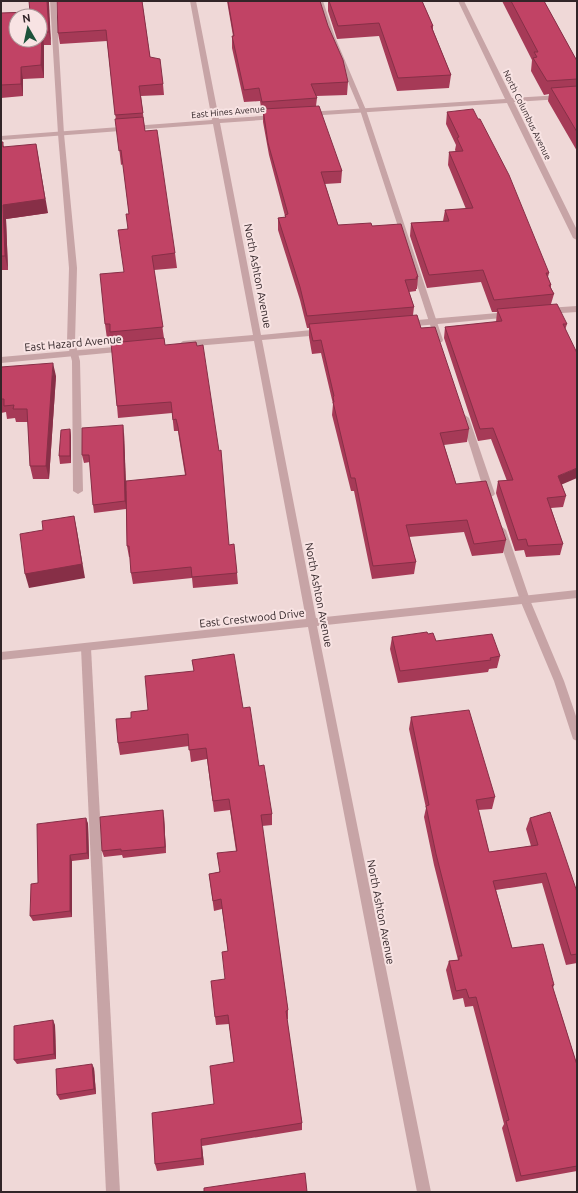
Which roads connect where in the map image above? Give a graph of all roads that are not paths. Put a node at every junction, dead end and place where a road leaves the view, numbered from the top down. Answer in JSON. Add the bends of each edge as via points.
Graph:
{"nodes":[{"id":1,"x":53,"y":1,"type":"edge"},
{"id":2,"x":193,"y":1,"type":"edge"},
{"id":3,"x":320,"y":1,"type":"edge"},
{"id":4,"x":461,"y":1,"type":"edge"},
{"id":5,"x":577,"y":96,"type":"edge"},
{"id":6,"x":510,"y":101,"type":"junction"},
{"id":7,"x":363,"y":110,"type":"junction"},
{"id":8,"x":301,"y":115,"type":"edge"},
{"id":9,"x":285,"y":116,"type":"edge"},
{"id":10,"x":215,"y":122,"type":"junction"},
{"id":11,"x":61,"y":134,"type":"junction"},
{"id":12,"x":1,"y":138,"type":"edge"},
{"id":13,"x":577,"y":238,"type":"edge"},
{"id":14,"x":577,"y":308,"type":"edge"},
{"id":15,"x":539,"y":312,"type":"edge"},
{"id":16,"x":516,"y":314,"type":"edge"},
{"id":17,"x":433,"y":322,"type":"junction"},
{"id":18,"x":393,"y":325,"type":"edge"},
{"id":19,"x":330,"y":331,"type":"edge"},
{"id":20,"x":258,"y":338,"type":"junction"},
{"id":21,"x":174,"y":345,"type":"edge"},
{"id":22,"x":136,"y":348,"type":"edge"},
{"id":23,"x":443,"y":352,"type":"edge"},
{"id":24,"x":74,"y":354,"type":"junction"},
{"id":25,"x":1,"y":360,"type":"edge"},
{"id":26,"x":463,"y":412,"type":"edge"},
{"id":27,"x":78,"y":491,"type":"dead end"},
{"id":28,"x":492,"y":502,"type":"edge"},
{"id":29,"x":500,"y":525,"type":"edge"},
{"id":30,"x":577,"y":594,"type":"edge"},
{"id":31,"x":525,"y":600,"type":"junction"},
{"id":32,"x":312,"y":624,"type":"junction"},
{"id":33,"x":86,"y":648,"type":"junction"},
{"id":34,"x":1,"y":656,"type":"edge"},
{"id":35,"x":577,"y":736,"type":"edge"},
{"id":36,"x":113,"y":1192,"type":"edge"},
{"id":37,"x":424,"y":1192,"type":"edge"}],
"edges":[{"from":1,"to":11,"type":"street"},
{"from":2,"to":10,"type":"street","name":"North Ashton Avenue"},
{"from":3,"to":7,"type":"street","via":[[332,37]]},
{"from":4,"to":6,"type":"street","name":"North Columbus Avenue"},
{"from":5,"to":6,"type":"street"},
{"from":6,"to":7,"type":"street"},
{"from":6,"to":13,"type":"street","name":"North Columbus Avenue"},
{"from":7,"to":8,"type":"street"},
{"from":7,"to":17,"type":"street"},
{"from":9,"to":10,"type":"street","name":"East Hines Avenue"},
{"from":10,"to":11,"type":"street","name":"East Hines Avenue"},
{"from":10,"to":20,"type":"street","name":"North Ashton Avenue"},
{"from":11,"to":12,"type":"street","name":"East Hines Avenue"},
{"from":11,"to":24,"type":"street","via":[[73,268],[71,342]]},
{"from":14,"to":15,"type":"street"},
{"from":16,"to":17,"type":"street"},
{"from":17,"to":18,"type":"street"},
{"from":17,"to":23,"type":"street"},
{"from":19,"to":20,"type":"street"},
{"from":20,"to":21,"type":"street"},
{"from":20,"to":32,"type":"street","name":"North Ashton Avenue"},
{"from":22,"to":24,"type":"street","name":"East Hazard Avenue"},
{"from":24,"to":25,"type":"street","name":"East Hazard Avenue"},
{"from":24,"to":27,"type":"street"},
{"from":26,"to":28,"type":"street"},
{"from":29,"to":31,"type":"street"},
{"from":30,"to":31,"type":"street","name":"East Crestwood Drive"},
{"from":31,"to":32,"type":"street","name":"East Crestwood Drive"},
{"from":31,"to":35,"type":"street"},
{"from":32,"to":33,"type":"street","name":"East Crestwood Drive"},
{"from":32,"to":37,"type":"street","name":"North Ashton Avenue"},
{"from":33,"to":34,"type":"street","name":"East Crestwood Drive"},
{"from":33,"to":36,"type":"street"}]}
